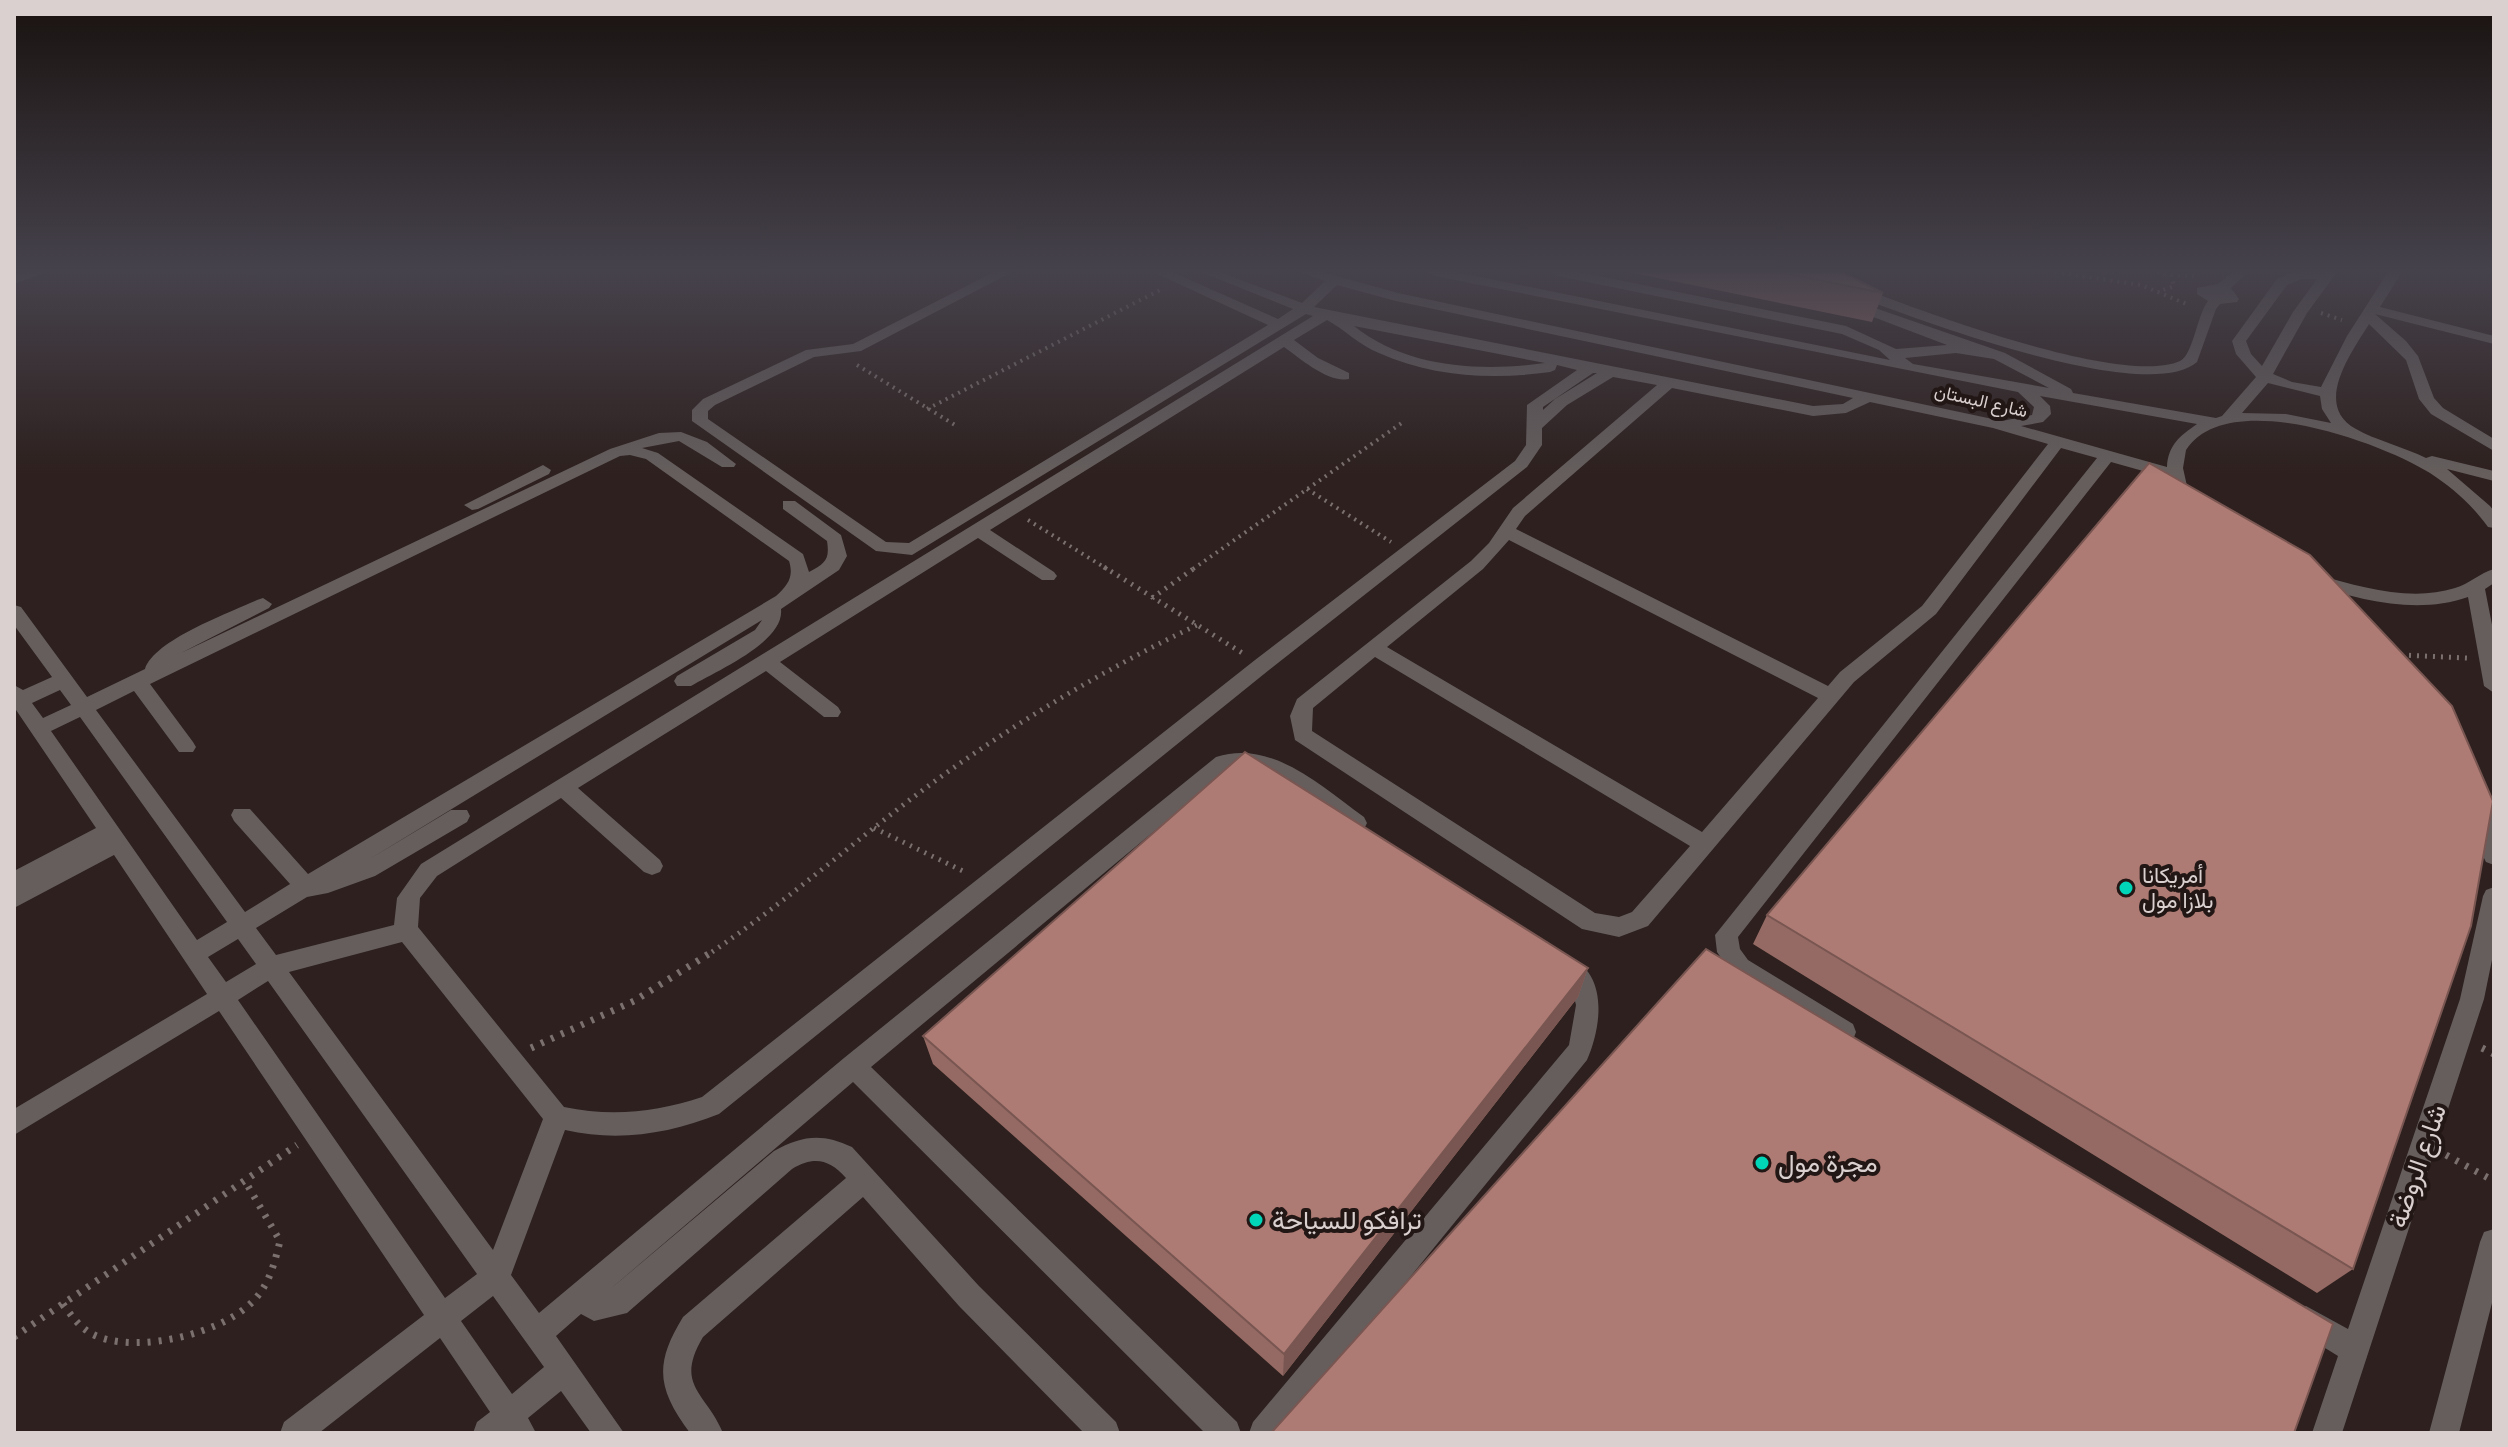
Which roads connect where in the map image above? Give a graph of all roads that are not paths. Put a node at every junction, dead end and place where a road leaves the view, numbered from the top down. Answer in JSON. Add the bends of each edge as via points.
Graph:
{"nodes":[{"id":1,"x":1591,"y":339,"type":"edge"},
{"id":2,"x":873,"y":340,"type":"edge"},
{"id":3,"x":1269,"y":340,"type":"edge"},
{"id":4,"x":1271,"y":340,"type":"edge"},
{"id":5,"x":1274,"y":340,"type":"edge"},
{"id":6,"x":1290,"y":340,"type":"edge"},
{"id":7,"x":1365,"y":340,"type":"edge"},
{"id":8,"x":1445,"y":340,"type":"edge"},
{"id":9,"x":1594,"y":340,"type":"edge"},
{"id":10,"x":1768,"y":340,"type":"edge"},
{"id":11,"x":1869,"y":340,"type":"edge"},
{"id":12,"x":1946,"y":340,"type":"edge"},
{"id":13,"x":2000,"y":340,"type":"edge"},
{"id":14,"x":2200,"y":340,"type":"edge"},
{"id":15,"x":2240,"y":340,"type":"edge"},
{"id":16,"x":2284,"y":340,"type":"edge"},
{"id":17,"x":2353,"y":340,"type":"edge"},
{"id":18,"x":2395,"y":340,"type":"edge"},
{"id":19,"x":1972,"y":349,"type":"junction"},
{"id":20,"x":1894,"y":354,"type":"junction"},
{"id":21,"x":1567,"y":364,"type":"junction"},
{"id":22,"x":1590,"y":368,"type":"junction"},
{"id":23,"x":1908,"y":368,"type":"junction"},
{"id":24,"x":1612,"y":371,"type":"junction"},
{"id":25,"x":1223,"y":374,"type":"dead end"},
{"id":26,"x":2264,"y":375,"type":"junction"},
{"id":27,"x":1344,"y":376,"type":"dead end"},
{"id":28,"x":1668,"y":384,"type":"junction"},
{"id":29,"x":2023,"y":390,"type":"junction"},
{"id":30,"x":2327,"y":392,"type":"junction"},
{"id":31,"x":1869,"y":396,"type":"junction"},
{"id":32,"x":2080,"y":400,"type":"junction"},
{"id":33,"x":2222,"y":422,"type":"junction"},
{"id":34,"x":1996,"y":424,"type":"junction"},
{"id":35,"x":1536,"y":425,"type":"junction"},
{"id":36,"x":2348,"y":431,"type":"junction"},
{"id":37,"x":2058,"y":441,"type":"junction"},
{"id":38,"x":2494,"y":446,"type":"edge"},
{"id":39,"x":616,"y":452,"type":"junction"},
{"id":40,"x":2108,"y":455,"type":"junction"},
{"id":41,"x":2411,"y":456,"type":"junction"},
{"id":42,"x":593,"y":462,"type":"junction"},
{"id":43,"x":728,"y":464,"type":"dead end"},
{"id":44,"x":2175,"y":475,"type":"junction"},
{"id":45,"x":2494,"y":476,"type":"edge"},
{"id":46,"x":2187,"y":499,"type":"edge"},
{"id":47,"x":472,"y":505,"type":"dead end"},
{"id":48,"x":789,"y":505,"type":"dead end"},
{"id":49,"x":2494,"y":523,"type":"edge"},
{"id":50,"x":979,"y":531,"type":"junction"},
{"id":51,"x":1507,"y":532,"type":"junction"},
{"id":52,"x":2494,"y":575,"type":"edge"},
{"id":53,"x":1048,"y":576,"type":"dead end"},
{"id":54,"x":2476,"y":588,"type":"junction"},
{"id":55,"x":794,"y":590,"type":"junction"},
{"id":56,"x":2320,"y":601,"type":"edge"},
{"id":57,"x":263,"y":604,"type":"dead end"},
{"id":58,"x":771,"y":606,"type":"junction"},
{"id":59,"x":14,"y":611,"type":"edge"},
{"id":60,"x":1374,"y":648,"type":"junction"},
{"id":61,"x":766,"y":661,"type":"junction"},
{"id":62,"x":66,"y":679,"type":"junction"},
{"id":63,"x":144,"y":679,"type":"junction"},
{"id":64,"x":684,"y":681,"type":"dead end"},
{"id":65,"x":2494,"y":686,"type":"edge"},
{"id":66,"x":17,"y":696,"type":"edge"},
{"id":67,"x":1831,"y":696,"type":"junction"},
{"id":68,"x":86,"y":707,"type":"junction"},
{"id":69,"x":831,"y":712,"type":"dead end"},
{"id":70,"x":40,"y":728,"type":"junction"},
{"id":71,"x":186,"y":747,"type":"dead end"},
{"id":72,"x":561,"y":786,"type":"junction"},
{"id":73,"x":2476,"y":790,"type":"edge"},
{"id":74,"x":242,"y":815,"type":"dead end"},
{"id":75,"x":459,"y":816,"type":"dead end"},
{"id":76,"x":113,"y":837,"type":"junction"},
{"id":77,"x":1377,"y":837,"type":"edge"},
{"id":78,"x":1704,"y":844,"type":"junction"},
{"id":79,"x":2494,"y":856,"type":"edge"},
{"id":80,"x":652,"y":866,"type":"dead end"},
{"id":81,"x":14,"y":881,"type":"edge"},
{"id":82,"x":307,"y":888,"type":"junction"},
{"id":83,"x":2494,"y":896,"type":"edge"},
{"id":84,"x":14,"y":899,"type":"edge"},
{"id":85,"x":244,"y":927,"type":"junction"},
{"id":86,"x":407,"y":931,"type":"junction"},
{"id":87,"x":1542,"y":949,"type":"edge"},
{"id":88,"x":195,"y":953,"type":"junction"},
{"id":89,"x":273,"y":966,"type":"junction"},
{"id":90,"x":223,"y":997,"type":"junction"},
{"id":91,"x":1860,"y":1042,"type":"edge"},
{"id":92,"x":853,"y":1066,"type":"junction"},
{"id":93,"x":557,"y":1117,"type":"junction"},
{"id":94,"x":14,"y":1123,"type":"edge"},
{"id":95,"x":864,"y":1179,"type":"junction"},
{"id":96,"x":2494,"y":1242,"type":"edge"},
{"id":97,"x":497,"y":1276,"type":"junction"},
{"id":98,"x":582,"y":1295,"type":"junction"},
{"id":99,"x":2288,"y":1309,"type":"edge"},
{"id":100,"x":443,"y":1319,"type":"junction"},
{"id":101,"x":537,"y":1333,"type":"junction"},
{"id":102,"x":2355,"y":1350,"type":"junction"},
{"id":103,"x":563,"y":1370,"type":"junction"},
{"id":104,"x":506,"y":1427,"type":"edge"},
{"id":105,"x":1092,"y":1428,"type":"edge"},
{"id":106,"x":295,"y":1433,"type":"edge"},
{"id":107,"x":609,"y":1433,"type":"edge"},
{"id":108,"x":708,"y":1433,"type":"edge"},
{"id":109,"x":1226,"y":1433,"type":"edge"},
{"id":110,"x":1264,"y":1433,"type":"edge"},
{"id":111,"x":2327,"y":1433,"type":"edge"},
{"id":112,"x":2444,"y":1433,"type":"edge"}],
"edges":[{"from":1,"to":21,"type":"street"},
{"from":2,"to":3,"type":"street","via":[[856,348],[803,355],[709,402],[699,417],[882,547],[902,551],[921,546]]},
{"from":4,"to":50,"type":"street"},
{"from":5,"to":25,"type":"street"},
{"from":6,"to":27,"type":"street","via":[[1313,361]]},
{"from":7,"to":21,"type":"street","via":[[1420,362],[1493,372]]},
{"from":8,"to":21,"type":"street"},
{"from":9,"to":31,"type":"street","name":"شارع البستان"},
{"from":10,"to":23,"type":"street","name":"شارع البستان"},
{"from":11,"to":20,"type":"street"},
{"from":12,"to":19,"type":"street"},
{"from":13,"to":14,"type":"street","via":[[2135,371],[2172,369],[2195,358]]},
{"from":15,"to":26,"type":"street","via":[[2244,355]]},
{"from":16,"to":26,"type":"street"},
{"from":17,"to":30,"type":"street"},
{"from":18,"to":38,"type":"street","via":[[2413,359],[2427,399],[2437,411]]},
{"from":19,"to":20,"type":"street"},
{"from":19,"to":32,"type":"street","via":[[2015,363]]},
{"from":20,"to":23,"type":"street"},
{"from":21,"to":22,"type":"street"},
{"from":22,"to":24,"type":"street"},
{"from":22,"to":35,"type":"street","via":[[1543,397],[1533,413]]},
{"from":23,"to":29,"type":"street","name":"شارع البستان"},
{"from":24,"to":28,"type":"street"},
{"from":24,"to":35,"type":"street","via":[[1568,397]]},
{"from":26,"to":30,"type":"street"},
{"from":26,"to":33,"type":"street","via":[[2249,398]]},
{"from":28,"to":31,"type":"street","via":[[1813,411],[1846,408]]},
{"from":28,"to":51,"type":"street","via":[[1519,512]]},
{"from":29,"to":32,"type":"street","name":"شارع البستان"},
{"from":29,"to":34,"type":"street","via":[[2042,406],[2043,414],[2025,422]]},
{"from":30,"to":36,"type":"street","via":[[2329,407]]},
{"from":31,"to":34,"type":"street","name":"شارع البستان"},
{"from":32,"to":33,"type":"street","name":"شارع البستان"},
{"from":33,"to":36,"type":"street","name":"شارع البستان","via":[[2283,419]]},
{"from":33,"to":44,"type":"street","via":[[2182,443]]},
{"from":34,"to":37,"type":"street","name":"شارع البستان"},
{"from":35,"to":93,"type":"street","via":[[1530,455],[710,1106],[630,1127],[591,1126]]},
{"from":36,"to":41,"type":"street","name":"شارع البستان"},
{"from":37,"to":40,"type":"street","name":"شارع البستان"},
{"from":37,"to":67,"type":"street","via":[[1929,610]]},
{"from":39,"to":42,"type":"street"},
{"from":39,"to":43,"type":"street","via":[[680,435]]},
{"from":39,"to":55,"type":"street","via":[[652,456],[797,558],[802,568]]},
{"from":40,"to":44,"type":"street","name":"شارع البستان"},
{"from":40,"to":91,"type":"street","via":[[1726,935],[1729,952],[1740,967]]},
{"from":41,"to":45,"type":"street"},
{"from":41,"to":49,"type":"street","via":[[2453,481]]},
{"from":42,"to":47,"type":"street","via":[[552,466]]},
{"from":42,"to":63,"type":"street"},
{"from":44,"to":46,"type":"street"},
{"from":48,"to":55,"type":"street","via":[[838,546],[833,566]]},
{"from":50,"to":53,"type":"street"},
{"from":50,"to":61,"type":"street"},
{"from":51,"to":60,"type":"street","via":[[1477,565]]},
{"from":51,"to":67,"type":"street"},
{"from":52,"to":54,"type":"street"},
{"from":54,"to":56,"type":"street","via":[[2405,598],[2300,580]]},
{"from":54,"to":65,"type":"street"},
{"from":55,"to":58,"type":"street"},
{"from":57,"to":63,"type":"street","via":[[175,647]]},
{"from":58,"to":64,"type":"street","via":[[771,625],[762,635]]},
{"from":58,"to":82,"type":"street"},
{"from":59,"to":62,"type":"street"},
{"from":60,"to":78,"type":"street"},
{"from":60,"to":78,"type":"street","via":[[1304,704],[1302,735],[1590,922],[1619,927],[1640,919]]},
{"from":61,"to":69,"type":"street"},
{"from":61,"to":72,"type":"street"},
{"from":62,"to":66,"type":"street"},
{"from":62,"to":68,"type":"street"},
{"from":63,"to":68,"type":"street"},
{"from":63,"to":71,"type":"street"},
{"from":66,"to":70,"type":"street"},
{"from":67,"to":78,"type":"street"},
{"from":68,"to":70,"type":"street"},
{"from":68,"to":85,"type":"street"},
{"from":70,"to":76,"type":"street"},
{"from":72,"to":80,"type":"street"},
{"from":72,"to":86,"type":"street","via":[[429,870],[406,901]]},
{"from":73,"to":79,"type":"street"},
{"from":74,"to":82,"type":"street"},
{"from":75,"to":82,"type":"street","via":[[362,875]]},
{"from":76,"to":81,"type":"street"},
{"from":76,"to":84,"type":"street"},
{"from":76,"to":88,"type":"street"},
{"from":77,"to":92,"type":"street","via":[[1269,763],[1251,757],[1223,762]]},
{"from":82,"to":85,"type":"street"},
{"from":83,"to":102,"type":"street","name":"شارع الروضة","via":[[2472,999]]},
{"from":85,"to":88,"type":"street"},
{"from":85,"to":89,"type":"street"},
{"from":86,"to":89,"type":"street"},
{"from":86,"to":93,"type":"street"},
{"from":87,"to":110,"type":"street","via":[[1585,986],[1589,1016],[1578,1052]]},
{"from":88,"to":90,"type":"street"},
{"from":89,"to":90,"type":"street"},
{"from":89,"to":97,"type":"street"},
{"from":90,"to":94,"type":"street"},
{"from":90,"to":100,"type":"street"},
{"from":92,"to":98,"type":"street"},
{"from":92,"to":109,"type":"street"},
{"from":93,"to":97,"type":"street"},
{"from":95,"to":98,"type":"street","via":[[834,1150],[796,1152],[617,1303],[594,1307]]},
{"from":95,"to":105,"type":"street"},
{"from":95,"to":108,"type":"street","via":[[685,1339],[675,1367],[676,1383]]},
{"from":96,"to":112,"type":"street"},
{"from":97,"to":100,"type":"street"},
{"from":97,"to":101,"type":"street"},
{"from":98,"to":101,"type":"street"},
{"from":99,"to":102,"type":"street"},
{"from":100,"to":104,"type":"street"},
{"from":100,"to":106,"type":"street"},
{"from":101,"to":103,"type":"street"},
{"from":102,"to":111,"type":"street","name":"شارع الروضة"},
{"from":103,"to":104,"type":"street"},
{"from":103,"to":107,"type":"street"}]}
